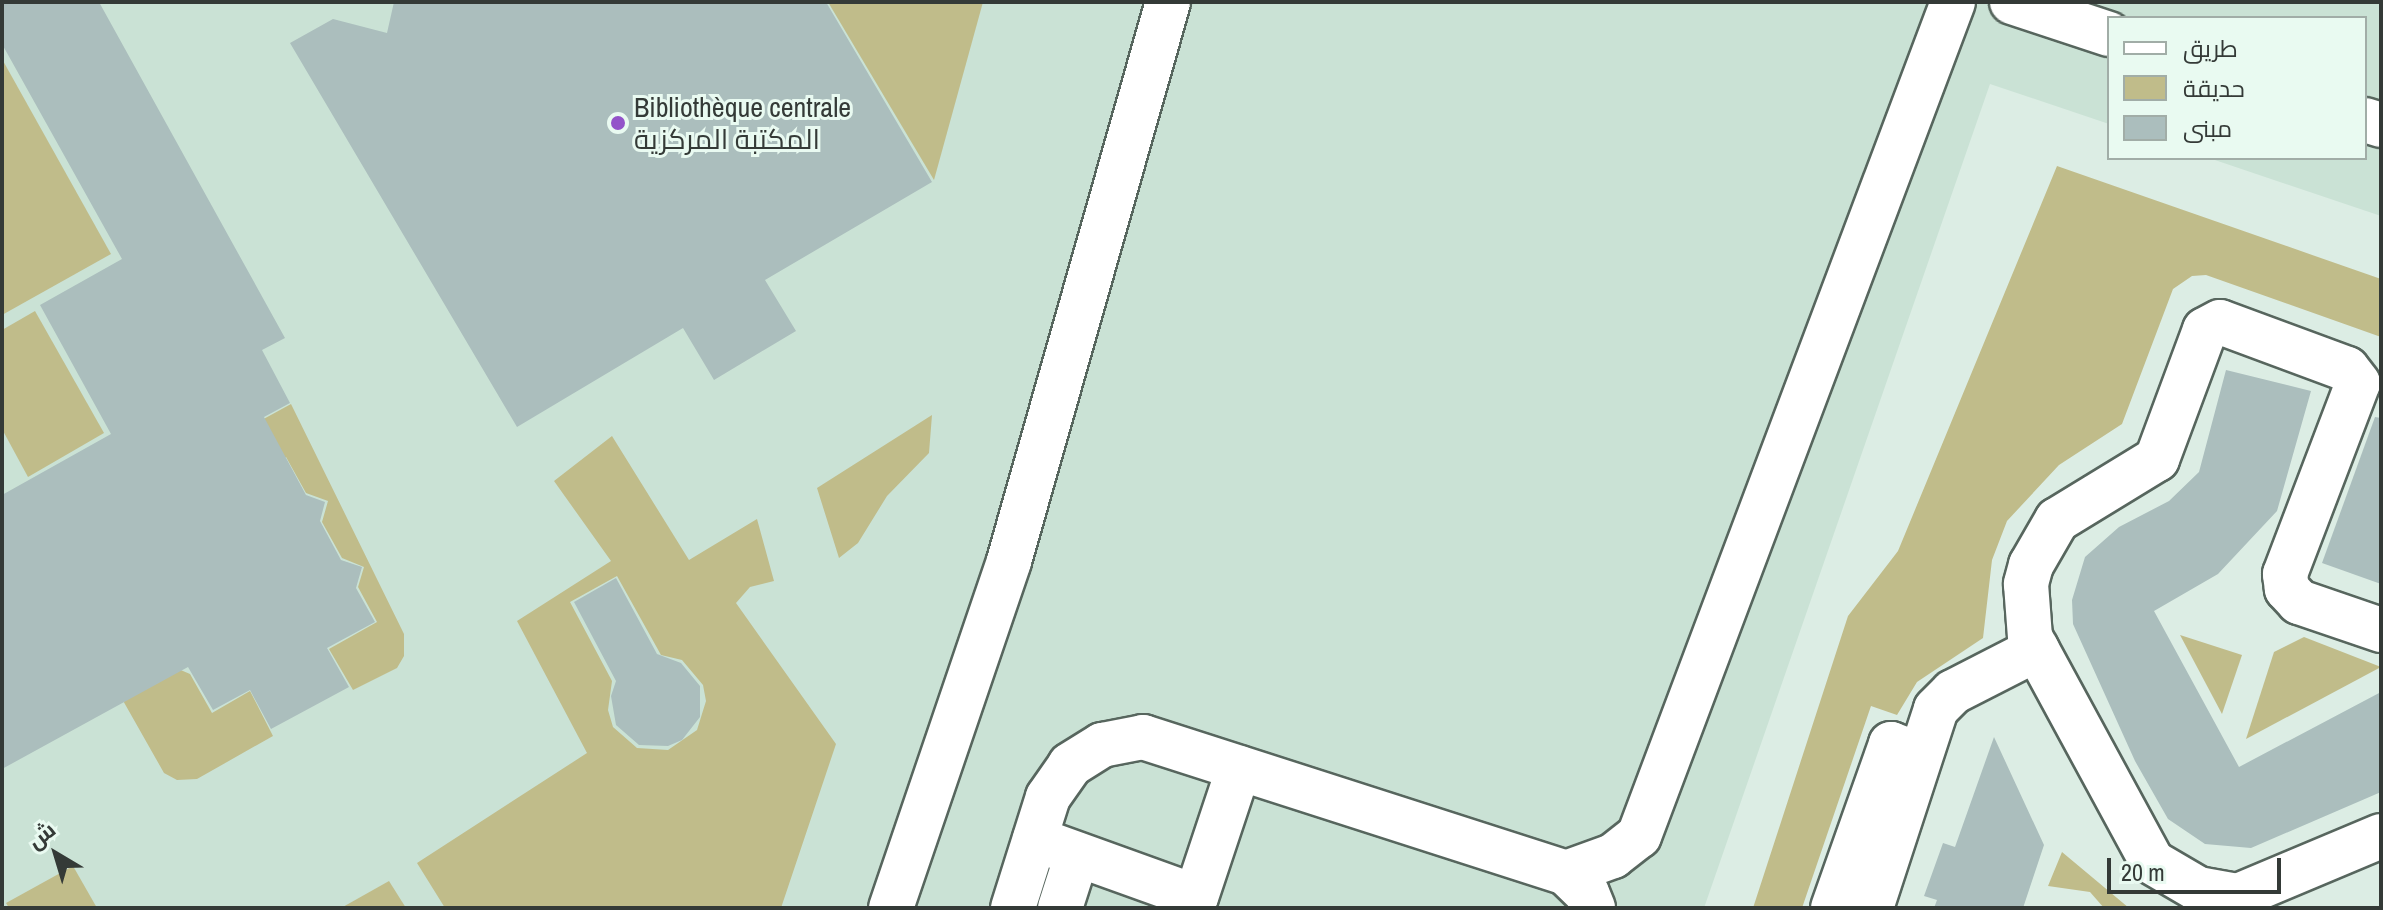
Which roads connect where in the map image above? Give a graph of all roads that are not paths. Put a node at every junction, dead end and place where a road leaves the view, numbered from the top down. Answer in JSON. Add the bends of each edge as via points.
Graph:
{"nodes":[{"id":1,"x":1168,"y":2,"type":"edge"},
{"id":2,"x":1953,"y":2,"type":"edge"},
{"id":3,"x":2012,"y":2,"type":"edge"},
{"id":4,"x":2107,"y":33,"type":"edge"},
{"id":5,"x":2381,"y":630,"type":"edge"},
{"id":6,"x":2037,"y":649,"type":"junction"},
{"id":7,"x":1920,"y":755,"type":"junction"},
{"id":8,"x":1239,"y":768,"type":"junction"},
{"id":9,"x":1639,"y":836,"type":"junction"},
{"id":10,"x":2381,"y":836,"type":"edge"},
{"id":11,"x":1035,"y":839,"type":"junction"},
{"id":12,"x":1077,"y":855,"type":"junction"},
{"id":13,"x":1566,"y":873,"type":"junction"},
{"id":14,"x":891,"y":908,"type":"edge"},
{"id":15,"x":1013,"y":908,"type":"edge"},
{"id":16,"x":1060,"y":908,"type":"edge"},
{"id":17,"x":1593,"y":908,"type":"edge"},
{"id":18,"x":1611,"y":908,"type":"edge"},
{"id":19,"x":1833,"y":908,"type":"edge"},
{"id":20,"x":1871,"y":908,"type":"edge"}],
"edges":[{"from":1,"to":14,"type":"street","via":[[1009,561]]},
{"from":2,"to":9,"type":"street"},
{"from":3,"to":4,"type":"street"},
{"from":5,"to":6,"type":"street","via":[[2299,602],[2287,589],[2285,574],[2358,383],[2347,369],[2220,322],[2205,330],[2157,459],[2057,520],[2039,551],[2026,584],[2026,613]]},
{"from":6,"to":7,"type":"street","via":[[1953,692],[1936,709]]},
{"from":6,"to":10,"type":"street","via":[[2152,862],[2198,889],[2238,896],[2258,891]]},
{"from":7,"to":19,"type":"street","via":[[1891,744]]},
{"from":7,"to":20,"type":"street"},
{"from":8,"to":11,"type":"street","via":[[1143,737],[1102,745],[1070,765],[1048,797]]},
{"from":8,"to":12,"type":"street","via":[[1196,897]]},
{"from":8,"to":13,"type":"street"},
{"from":9,"to":13,"type":"street","via":[[1613,856]]},
{"from":9,"to":18,"type":"street"},
{"from":11,"to":12,"type":"street"},
{"from":11,"to":15,"type":"street"},
{"from":12,"to":16,"type":"street"},
{"from":13,"to":17,"type":"street","via":[[1587,893]]}]}
